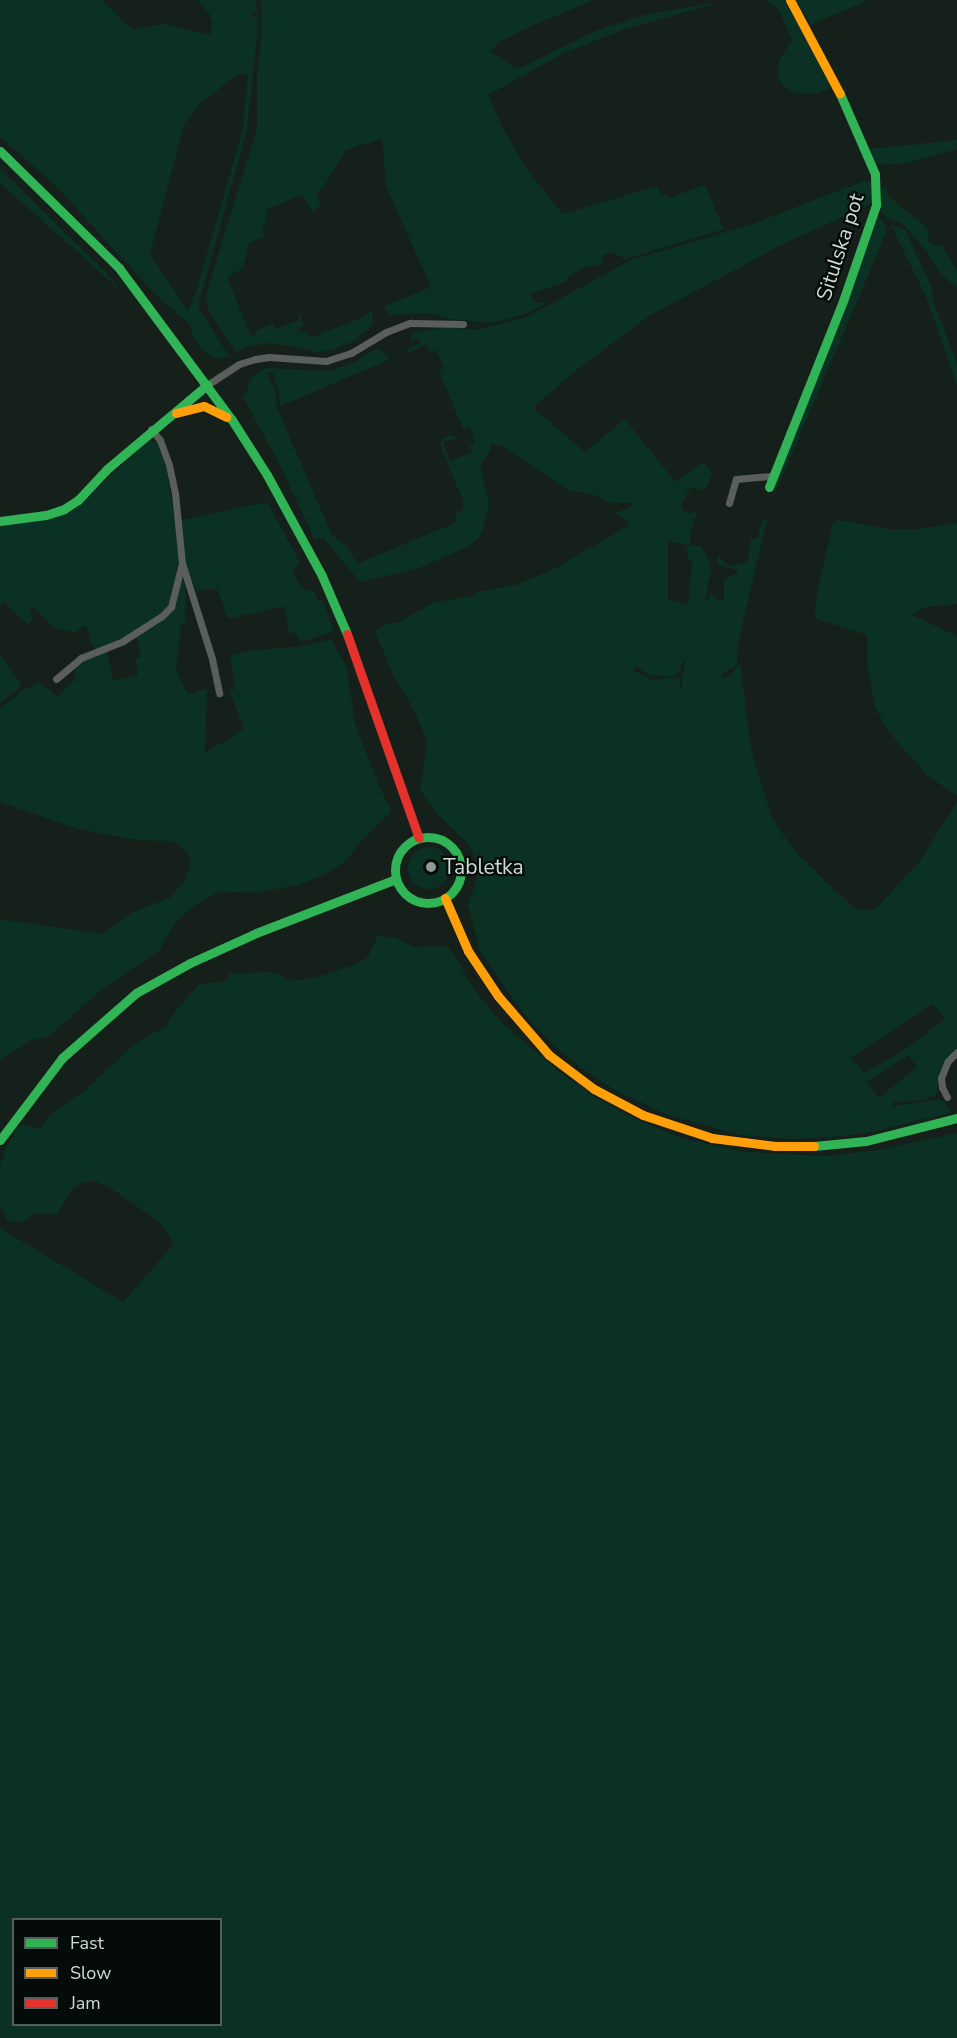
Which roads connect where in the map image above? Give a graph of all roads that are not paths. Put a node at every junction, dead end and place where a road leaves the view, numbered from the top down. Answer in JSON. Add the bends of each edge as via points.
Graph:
{"nodes":[{"id":1,"x":790,"y":0,"type":"edge"},
{"id":2,"x":0,"y":151,"type":"edge"},
{"id":3,"x":463,"y":324,"type":"dead end"},
{"id":4,"x":207,"y":385,"type":"junction"},
{"id":5,"x":163,"y":419,"type":"junction"},
{"id":6,"x":151,"y":429,"type":"junction"},
{"id":7,"x":249,"y":447,"type":"junction"},
{"id":8,"x":772,"y":476,"type":"junction"},
{"id":9,"x":769,"y":487,"type":"dead end"},
{"id":10,"x":729,"y":503,"type":"dead end"},
{"id":11,"x":0,"y":521,"type":"edge"},
{"id":12,"x":182,"y":563,"type":"junction"},
{"id":13,"x":56,"y":679,"type":"dead end"},
{"id":14,"x":219,"y":693,"type":"dead end"},
{"id":15,"x":419,"y":838,"type":"junction"},
{"id":16,"x":396,"y":879,"type":"junction"},
{"id":17,"x":445,"y":898,"type":"junction"},
{"id":18,"x":957,"y":1052,"type":"edge"},
{"id":19,"x":947,"y":1097,"type":"dead end"},
{"id":20,"x":957,"y":1118,"type":"edge"},
{"id":21,"x":0,"y":1140,"type":"edge"}],
"edges":[{"from":1,"to":8,"type":"main road","name":"Situlska pot","via":[[852,116],[875,174],[877,190],[876,205],[843,301]]},
{"from":2,"to":4,"type":"main road","via":[[119,268]]},
{"from":3,"to":4,"type":"street","via":[[407,324],[326,362],[255,359],[239,364]]},
{"from":4,"to":5,"type":"main road"},
{"from":4,"to":7,"type":"main road"},
{"from":5,"to":6,"type":"main road"},
{"from":5,"to":7,"type":"main road","via":[[188,408],[209,407],[228,418]]},
{"from":6,"to":11,"type":"main road","via":[[64,509]]},
{"from":6,"to":12,"type":"street","via":[[160,440],[169,465]]},
{"from":7,"to":15,"type":"main road","via":[[322,576],[339,615]]},
{"from":8,"to":9,"type":"main road","name":"Situlska pot"},
{"from":8,"to":10,"type":"street","via":[[736,479]]},
{"from":12,"to":13,"type":"street","via":[[171,607],[162,616],[123,641],[81,658]]},
{"from":12,"to":14,"type":"street"},
{"from":15,"to":16,"type":"main road","via":[[410,842],[397,859]]},
{"from":15,"to":17,"type":"main road","via":[[440,839],[456,852],[461,872]]},
{"from":16,"to":17,"type":"main road","via":[[407,896],[416,901],[436,902]]},
{"from":16,"to":21,"type":"main road","via":[[256,933],[136,993],[62,1058]]},
{"from":17,"to":20,"type":"main road","via":[[468,951],[492,987],[549,1054],[594,1089],[643,1115],[712,1138],[775,1146],[866,1141]]},
{"from":18,"to":19,"type":"street","via":[[948,1061],[942,1078]]}]}
